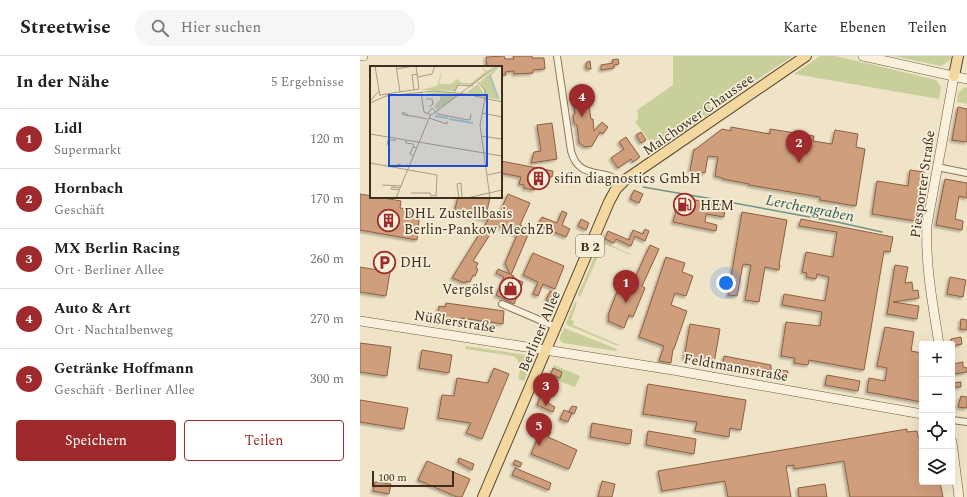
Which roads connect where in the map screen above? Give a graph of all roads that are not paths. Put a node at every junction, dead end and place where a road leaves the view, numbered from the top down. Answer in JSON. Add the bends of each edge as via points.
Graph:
{"nodes":[{"id":1,"x":557,"y":56,"type":"edge"},
{"id":2,"x":806,"y":56,"type":"edge"},
{"id":3,"x":863,"y":56,"type":"edge"},
{"id":4,"x":958,"y":56,"type":"edge"},
{"id":5,"x":954,"y":76,"type":"junction"},
{"id":6,"x":967,"y":79,"type":"edge"},
{"id":7,"x":937,"y":167,"type":"junction"},
{"id":8,"x":967,"y":173,"type":"edge"},
{"id":9,"x":624,"y":182,"type":"junction"},
{"id":10,"x":502,"y":304,"type":"dead end"},
{"id":11,"x":360,"y":321,"type":"edge"},
{"id":12,"x":556,"y":327,"type":"junction"},
{"id":13,"x":939,"y":341,"type":"edge"},
{"id":14,"x":546,"y":350,"type":"junction"},
{"id":15,"x":919,"y":413,"type":"edge"},
{"id":16,"x":955,"y":420,"type":"edge"},
{"id":17,"x":967,"y":422,"type":"edge"},
{"id":18,"x":953,"y":449,"type":"edge"},
{"id":19,"x":483,"y":497,"type":"edge"},
{"id":20,"x":959,"y":497,"type":"edge"}],
"edges":[{"from":1,"to":9,"type":"street","via":[[574,159],[581,169],[612,176]]},
{"from":2,"to":9,"type":"main road","name":"Malchower Chaussee","number":"B 2"},
{"from":3,"to":5,"type":"street"},
{"from":4,"to":5,"type":"main road"},
{"from":5,"to":6,"type":"street"},
{"from":5,"to":7,"type":"street","name":"Piesporter Straße"},
{"from":7,"to":8,"type":"street"},
{"from":7,"to":13,"type":"street","name":"Piesporter Straße","via":[[926,242]]},
{"from":9,"to":12,"type":"main road","name":"Berliner Allee","number":"B 2","via":[[609,202]]},
{"from":10,"to":12,"type":"street"},
{"from":11,"to":14,"type":"street","name":"Nüßlerstraße"},
{"from":12,"to":14,"type":"main road","name":"Berliner Allee","number":"B 2"},
{"from":14,"to":15,"type":"street","name":"Feldtmannstraße"},
{"from":14,"to":19,"type":"main road","name":"Berliner Allee","number":"B 2"},
{"from":16,"to":17,"type":"street"},
{"from":18,"to":20,"type":"street"}]}
